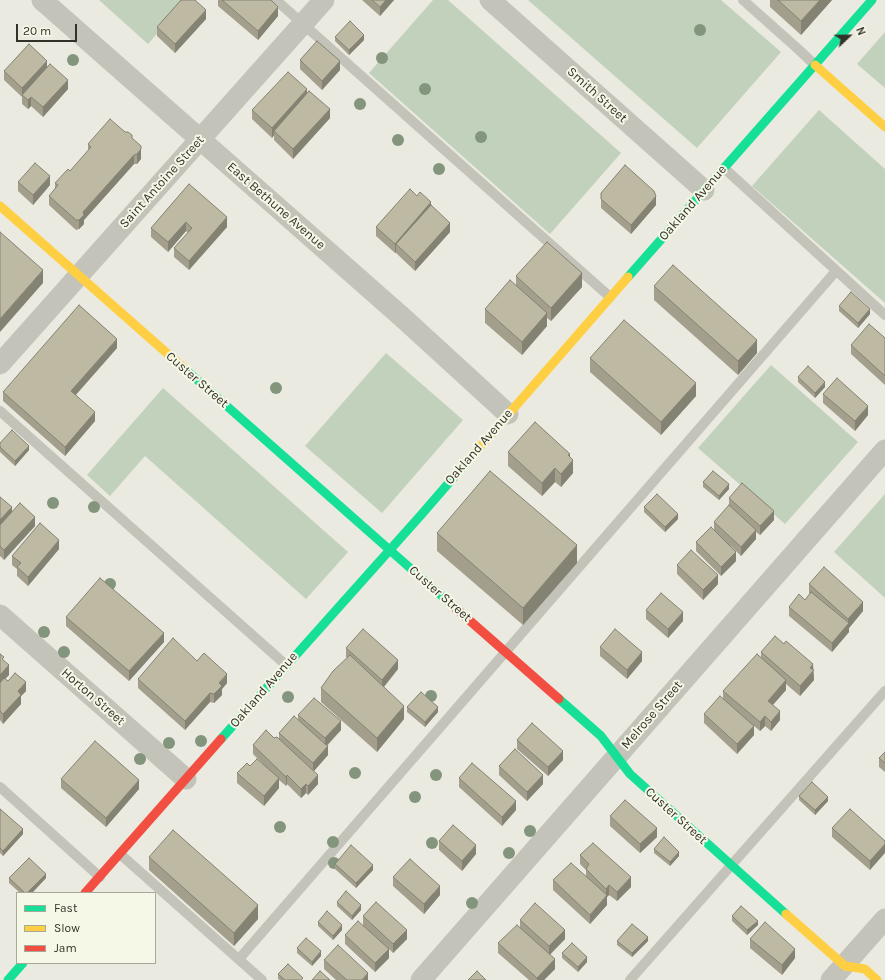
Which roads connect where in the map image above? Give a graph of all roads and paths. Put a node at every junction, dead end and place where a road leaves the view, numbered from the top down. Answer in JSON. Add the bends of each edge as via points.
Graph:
{"nodes":[{"id":1,"x":42,"y":0,"type":"edge"},
{"id":2,"x":276,"y":0,"type":"edge"},
{"id":3,"x":324,"y":0,"type":"edge"},
{"id":4,"x":490,"y":0,"type":"edge"},
{"id":5,"x":743,"y":0,"type":"edge"},
{"id":6,"x":872,"y":0,"type":"edge"},
{"id":7,"x":303,"y":24,"type":"junction"},
{"id":8,"x":815,"y":65,"type":"junction"},
{"id":9,"x":885,"y":127,"type":"edge"},
{"id":10,"x":200,"y":139,"type":"junction"},
{"id":11,"x":724,"y":168,"type":"junction"},
{"id":12,"x":704,"y":190,"type":"junction"},
{"id":13,"x":0,"y":206,"type":"edge"},
{"id":14,"x":836,"y":271,"type":"junction"},
{"id":15,"x":78,"y":275,"type":"junction"},
{"id":16,"x":610,"y":297,"type":"junction"},
{"id":17,"x":885,"y":315,"type":"edge"},
{"id":18,"x":0,"y":364,"type":"edge"},
{"id":19,"x":0,"y":411,"type":"edge"},
{"id":20,"x":508,"y":414,"type":"junction"},
{"id":21,"x":885,"y":450,"type":"edge"},
{"id":22,"x":389,"y":549,"type":"junction"},
{"id":23,"x":0,"y":615,"type":"edge"},
{"id":24,"x":506,"y":652,"type":"junction"},
{"id":25,"x":286,"y":665,"type":"junction"},
{"id":26,"x":885,"y":691,"type":"edge"},
{"id":27,"x":616,"y":756,"type":"junction"},
{"id":28,"x":186,"y":779,"type":"junction"},
{"id":29,"x":0,"y":787,"type":"edge"},
{"id":30,"x":120,"y":854,"type":"junction"},
{"id":31,"x":731,"y":866,"type":"junction"},
{"id":32,"x":100,"y":876,"type":"junction"},
{"id":33,"x":86,"y":892,"type":"edge"},
{"id":34,"x":885,"y":919,"type":"edge"},
{"id":35,"x":239,"y":959,"type":"junction"},
{"id":36,"x":22,"y":964,"type":"edge"},
{"id":37,"x":838,"y":973,"type":"edge"},
{"id":38,"x":8,"y":980,"type":"edge"},
{"id":39,"x":262,"y":980,"type":"edge"},
{"id":40,"x":421,"y":980,"type":"edge"},
{"id":41,"x":630,"y":980,"type":"edge"},
{"id":42,"x":877,"y":980,"type":"edge"}],
"edges":[{"from":1,"to":10,"type":"street","name":"East Bethune Avenue"},
{"from":2,"to":7,"type":"lane"},
{"from":3,"to":7,"type":"street","name":"Saint Antoine Street"},
{"from":4,"to":12,"type":"street","name":"Smith Street"},
{"from":5,"to":8,"type":"lane"},
{"from":6,"to":8,"type":"street","name":"Oakland Avenue"},
{"from":7,"to":10,"type":"street","name":"Saint Antoine Street"},
{"from":7,"to":16,"type":"lane"},
{"from":8,"to":9,"type":"street"},
{"from":8,"to":11,"type":"street","name":"Oakland Avenue"},
{"from":10,"to":15,"type":"street","name":"Saint Antoine Street"},
{"from":10,"to":20,"type":"street","name":"East Bethune Avenue"},
{"from":11,"to":12,"type":"street","name":"Oakland Avenue"},
{"from":11,"to":14,"type":"lane"},
{"from":12,"to":16,"type":"street","name":"Oakland Avenue"},
{"from":13,"to":15,"type":"street","name":"Custer Street"},
{"from":14,"to":17,"type":"lane"},
{"from":14,"to":24,"type":"lane"},
{"from":15,"to":18,"type":"street","name":"Saint Antoine Street"},
{"from":15,"to":22,"type":"street","name":"Custer Street"},
{"from":16,"to":20,"type":"street","name":"Oakland Avenue"},
{"from":19,"to":25,"type":"lane"},
{"from":20,"to":22,"type":"street","name":"Oakland Avenue"},
{"from":21,"to":27,"type":"street","name":"Melrose Street"},
{"from":22,"to":24,"type":"street","name":"Custer Street"},
{"from":22,"to":25,"type":"street","name":"Oakland Avenue"},
{"from":23,"to":28,"type":"street","name":"Horton Street"},
{"from":24,"to":27,"type":"street","name":"Custer Street","via":[[601,736]]},
{"from":24,"to":35,"type":"lane"},
{"from":25,"to":28,"type":"street","name":"Oakland Avenue"},
{"from":26,"to":31,"type":"lane"},
{"from":27,"to":31,"type":"street","name":"Custer Street","via":[[630,774]]},
{"from":27,"to":40,"type":"street","name":"Melrose Street"},
{"from":28,"to":30,"type":"street","name":"Oakland Avenue"},
{"from":29,"to":32,"type":"lane"},
{"from":30,"to":32,"type":"street","name":"Oakland Avenue"},
{"from":30,"to":35,"type":"lane"},
{"from":31,"to":37,"type":"street","name":"Custer Street"},
{"from":31,"to":41,"type":"lane"},
{"from":32,"to":33,"type":"street","name":"Oakland Avenue"},
{"from":34,"to":37,"type":"street"},
{"from":35,"to":39,"type":"lane"},
{"from":36,"to":38,"type":"street"},
{"from":37,"to":42,"type":"street","via":[[865,969]]}]}
